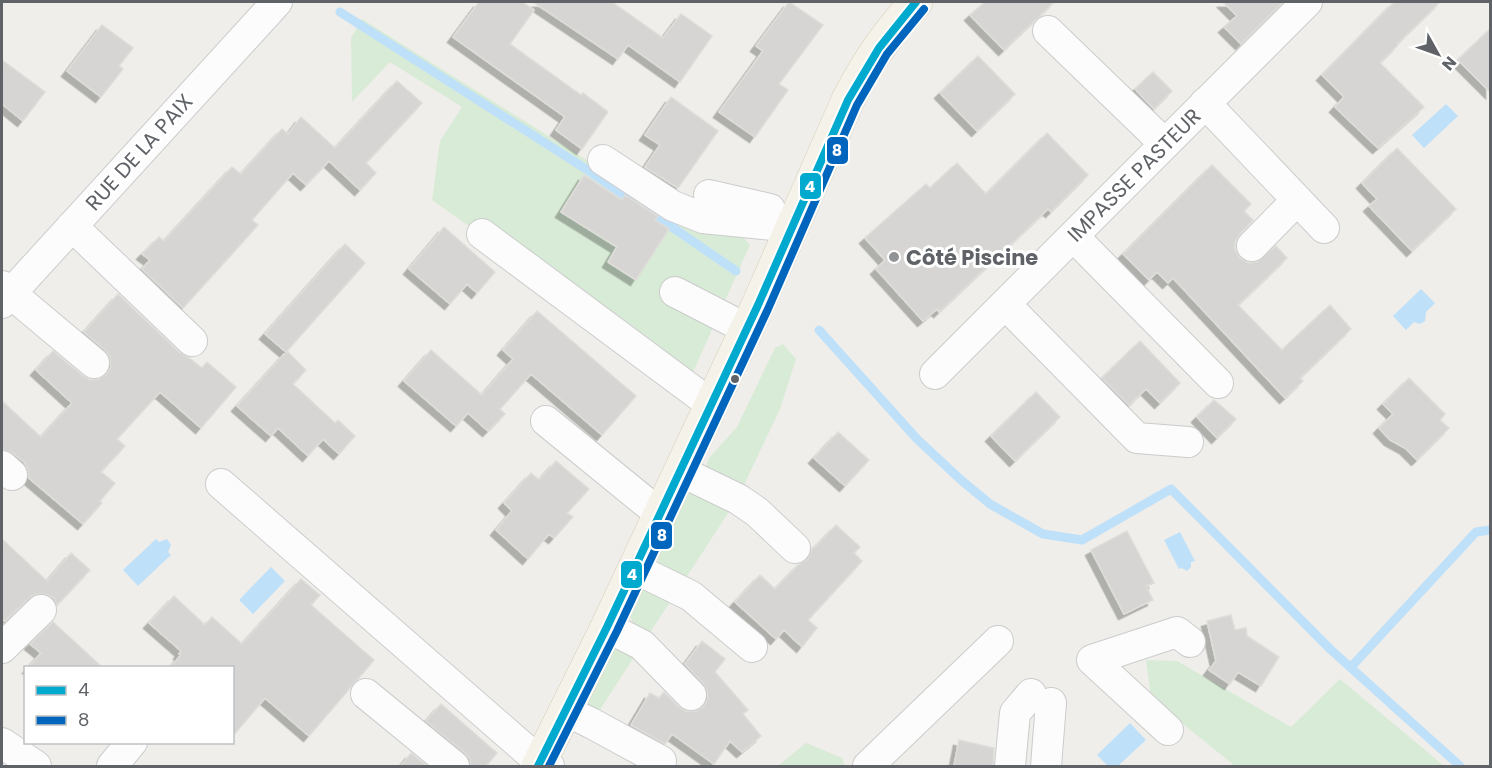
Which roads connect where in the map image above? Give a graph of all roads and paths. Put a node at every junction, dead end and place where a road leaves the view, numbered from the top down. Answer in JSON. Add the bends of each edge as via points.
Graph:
{"nodes":[{"id":1,"x":277,"y":2,"type":"edge"},
{"id":2,"x":916,"y":2,"type":"edge"},
{"id":3,"x":1307,"y":2,"type":"edge"},
{"id":4,"x":1048,"y":31,"type":"dead end"},
{"id":5,"x":1205,"y":104,"type":"junction"},
{"id":6,"x":1165,"y":144,"type":"junction"},
{"id":7,"x":603,"y":160,"type":"dead end"},
{"id":8,"x":709,"y":195,"type":"dead end"},
{"id":9,"x":1297,"y":200,"type":"junction"},
{"id":10,"x":794,"y":221,"type":"junction"},
{"id":11,"x":72,"y":226,"type":"junction"},
{"id":12,"x":1324,"y":228,"type":"dead end"},
{"id":13,"x":482,"y":234,"type":"dead end"},
{"id":14,"x":1073,"y":236,"type":"junction"},
{"id":15,"x":1252,"y":246,"type":"dead end"},
{"id":16,"x":675,"y":292,"type":"dead end"},
{"id":17,"x":4,"y":294,"type":"edge"},
{"id":18,"x":1005,"y":304,"type":"junction"},
{"id":19,"x":747,"y":329,"type":"junction"},
{"id":20,"x":192,"y":340,"type":"dead end"},
{"id":21,"x":94,"y":363,"type":"dead end"},
{"id":22,"x":934,"y":374,"type":"dead end"},
{"id":23,"x":1218,"y":383,"type":"dead end"},
{"id":24,"x":712,"y":405,"type":"junction"},
{"id":25,"x":546,"y":421,"type":"dead end"},
{"id":26,"x":1188,"y":442,"type":"dead end"},
{"id":27,"x":680,"y":471,"type":"junction"},
{"id":28,"x":221,"y":484,"type":"dead end"},
{"id":29,"x":660,"y":514,"type":"junction"},
{"id":30,"x":795,"y":548,"type":"dead end"},
{"id":31,"x":634,"y":568,"type":"junction"},
{"id":32,"x":41,"y":610,"type":"dead end"},
{"id":33,"x":607,"y":627,"type":"junction"},
{"id":34,"x":998,"y":640,"type":"dead end"},
{"id":35,"x":1190,"y":642,"type":"dead end"},
{"id":36,"x":752,"y":647,"type":"dead end"},
{"id":37,"x":2,"y":648,"type":"edge"},
{"id":38,"x":366,"y":694,"type":"dead end"},
{"id":39,"x":691,"y":695,"type":"dead end"},
{"id":40,"x":566,"y":711,"type":"junction"},
{"id":41,"x":1168,"y":730,"type":"dead end"},
{"id":42,"x":2,"y":743,"type":"edge"},
{"id":43,"x":130,"y":744,"type":"edge"},
{"id":44,"x":662,"y":761,"type":"dead end"},
{"id":45,"x":542,"y":765,"type":"edge"},
{"id":46,"x":36,"y":766,"type":"edge"},
{"id":47,"x":112,"y":766,"type":"edge"},
{"id":48,"x":454,"y":766,"type":"edge"},
{"id":49,"x":868,"y":766,"type":"edge"},
{"id":50,"x":1010,"y":766,"type":"edge"},
{"id":51,"x":1046,"y":766,"type":"edge"}],
"edges":[{"from":1,"to":11,"type":"street","name":"RUE DE LA PAIX"},
{"from":2,"to":10,"type":"main road","via":[[864,68]]},
{"from":3,"to":5,"type":"street","name":"IMPASSE PASTEUR"},
{"from":4,"to":6,"type":"street"},
{"from":5,"to":6,"type":"street","name":"IMPASSE PASTEUR"},
{"from":5,"to":9,"type":"street"},
{"from":6,"to":14,"type":"street","name":"IMPASSE PASTEUR"},
{"from":7,"to":10,"type":"street","via":[[673,206],[703,219]]},
{"from":8,"to":10,"type":"street"},
{"from":9,"to":12,"type":"street"},
{"from":9,"to":15,"type":"street"},
{"from":10,"to":19,"type":"main road"},
{"from":11,"to":17,"type":"street","name":"RUE DE LA PAIX"},
{"from":11,"to":20,"type":"street"},
{"from":13,"to":24,"type":"street"},
{"from":14,"to":18,"type":"street","name":"IMPASSE PASTEUR"},
{"from":14,"to":23,"type":"street"},
{"from":16,"to":19,"type":"street"},
{"from":17,"to":21,"type":"street"},
{"from":18,"to":22,"type":"street","name":"IMPASSE PASTEUR"},
{"from":18,"to":26,"type":"street","via":[[1137,438]]},
{"from":19,"to":24,"type":"main road"},
{"from":24,"to":27,"type":"main road"},
{"from":25,"to":29,"type":"street"},
{"from":27,"to":29,"type":"main road"},
{"from":27,"to":30,"type":"street","via":[[738,498]]},
{"from":28,"to":45,"type":"street"},
{"from":29,"to":31,"type":"main road"},
{"from":31,"to":33,"type":"main road"},
{"from":31,"to":36,"type":"street","via":[[691,596]]},
{"from":32,"to":37,"type":"street"},
{"from":33,"to":39,"type":"street","via":[[642,645]]},
{"from":33,"to":40,"type":"main road"},
{"from":34,"to":49,"type":"street"},
{"from":35,"to":41,"type":"street","via":[[1177,632],[1092,660]]},
{"from":38,"to":48,"type":"street"},
{"from":40,"to":44,"type":"street"},
{"from":40,"to":45,"type":"main road"},
{"from":42,"to":46,"type":"street"},
{"from":43,"to":47,"type":"street"},
{"from":50,"to":51,"type":"street","via":[[1015,713],[1041,698]]}]}
